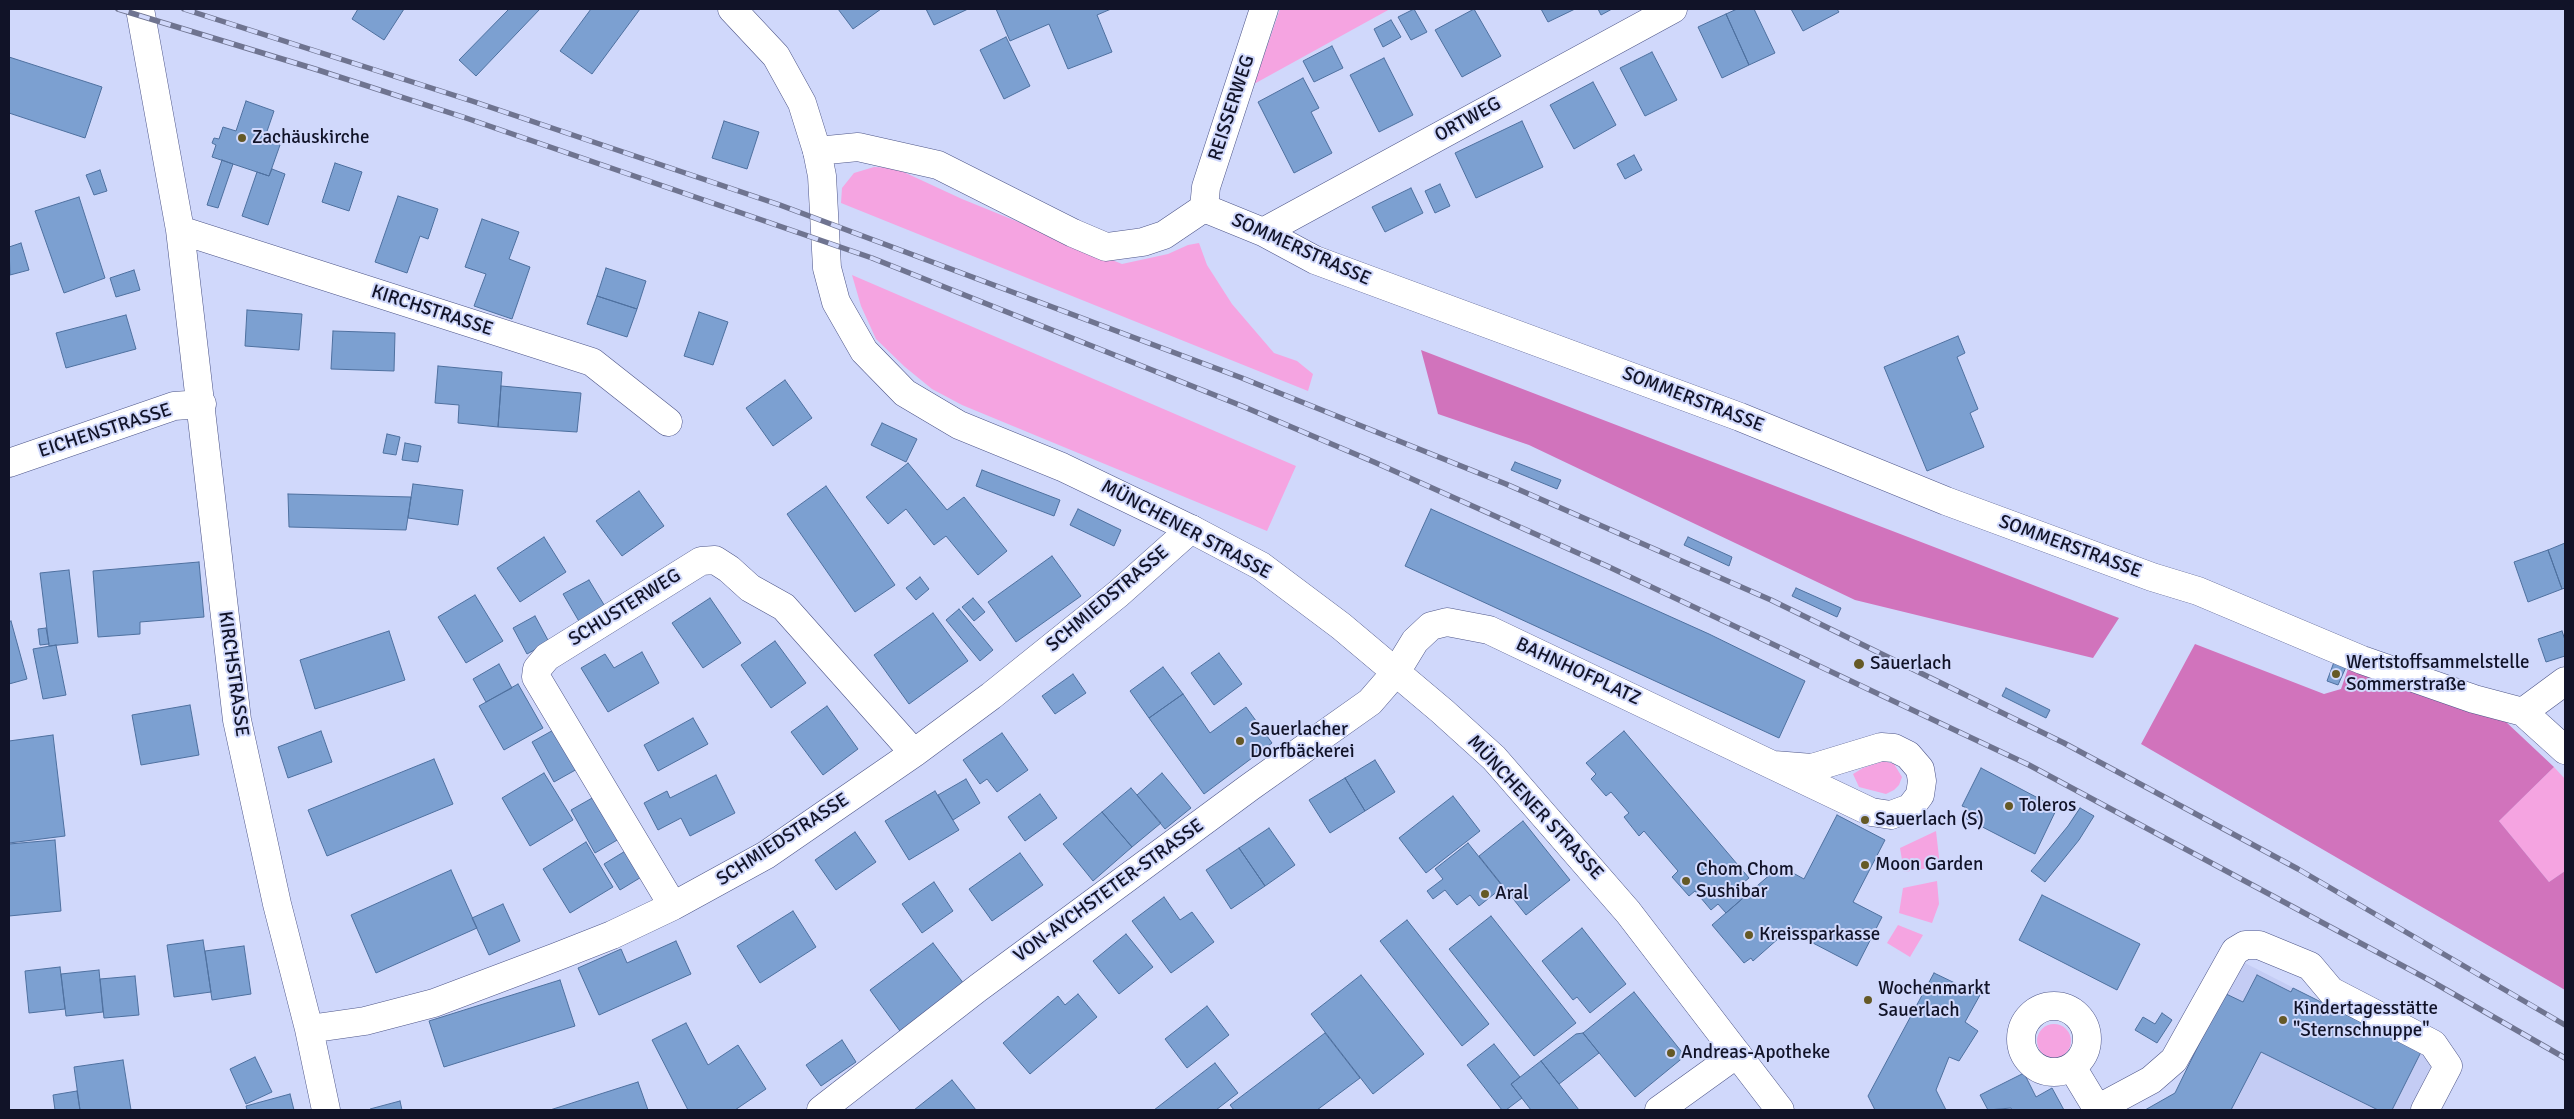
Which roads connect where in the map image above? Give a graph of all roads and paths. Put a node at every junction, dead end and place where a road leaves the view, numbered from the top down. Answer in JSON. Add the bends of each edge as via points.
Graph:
{"nodes":[{"id":1,"x":140,"y":9,"type":"edge"},
{"id":2,"x":732,"y":9,"type":"edge"},
{"id":3,"x":1264,"y":9,"type":"edge"},
{"id":4,"x":1673,"y":9,"type":"edge"},
{"id":5,"x":817,"y":151,"type":"junction"},
{"id":6,"x":1204,"y":208,"type":"junction"},
{"id":7,"x":180,"y":230,"type":"junction"},
{"id":8,"x":1263,"y":232,"type":"junction"},
{"id":9,"x":202,"y":404,"type":"junction"},
{"id":10,"x":668,"y":422,"type":"dead end"},
{"id":11,"x":9,"y":463,"type":"edge"},
{"id":12,"x":1191,"y":529,"type":"junction"},
{"id":13,"x":1396,"y":672,"type":"junction"},
{"id":14,"x":2565,"y":681,"type":"edge"},
{"id":15,"x":2523,"y":712,"type":"junction"},
{"id":16,"x":2565,"y":750,"type":"edge"},
{"id":17,"x":914,"y":753,"type":"junction"},
{"id":18,"x":1774,"y":765,"type":"junction"},
{"id":19,"x":673,"y":906,"type":"junction"},
{"id":20,"x":309,"y":1029,"type":"junction"},
{"id":21,"x":1737,"y":1054,"type":"junction"},
{"id":22,"x":2072,"y":1067,"type":"dead end"},
{"id":23,"x":835,"y":1106,"type":"edge"},
{"id":24,"x":326,"y":1110,"type":"edge"},
{"id":25,"x":1658,"y":1110,"type":"edge"},
{"id":26,"x":1780,"y":1110,"type":"edge"},
{"id":27,"x":2097,"y":1110,"type":"edge"},
{"id":28,"x":2425,"y":1110,"type":"edge"}],
"edges":[{"from":1,"to":7,"type":"street","name":"KIRCHSTRASSE"},
{"from":2,"to":5,"type":"street","name":"MÜNCHENER STRASSE","via":[[776,56],[802,103]]},
{"from":3,"to":6,"type":"street","name":"REISSERWEG","via":[[1206,187]]},
{"from":4,"to":8,"type":"street","name":"ORTWEG"},
{"from":5,"to":6,"type":"street","via":[[858,147],[938,165],[1106,247],[1164,235]]},
{"from":5,"to":12,"type":"street","name":"MÜNCHENER STRASSE","via":[[822,176],[827,268],[836,302],[864,351],[905,393],[959,425],[1062,467]]},
{"from":6,"to":8,"type":"street","name":"SOMMERSTRASSE"},
{"from":7,"to":9,"type":"street","name":"KIRCHSTRASSE"},
{"from":7,"to":10,"type":"street","name":"KIRCHSTRASSE","via":[[592,362]]},
{"from":8,"to":15,"type":"street","name":"SOMMERSTRASSE","via":[[1315,260],[1740,417],[1946,501],[2198,591],[2362,660],[2474,699]]},
{"from":9,"to":11,"type":"street","name":"EICHENSTRASSE","via":[[174,406]]},
{"from":9,"to":20,"type":"street","name":"KIRCHSTRASSE","via":[[237,720],[277,904]]},
{"from":12,"to":13,"type":"street","name":"MÜNCHENER STRASSE","via":[[1261,566]]},
{"from":12,"to":17,"type":"street","name":"SCHMIEDSTRASSE","via":[[1118,594]]},
{"from":13,"to":18,"type":"street","name":"BAHNHOFPLATZ","via":[[1415,641],[1431,626],[1447,622],[1489,630]]},
{"from":13,"to":21,"type":"street","name":"MÜNCHENER STRASSE","via":[[1494,758],[1612,893]]},
{"from":13,"to":23,"type":"street","name":"VON-AYCHSTETER-STRASSE","via":[[1370,702],[983,984]]},
{"from":14,"to":15,"type":"street"},
{"from":15,"to":16,"type":"street","name":"SOMMERSTRASSE"},
{"from":17,"to":19,"type":"street","name":"SCHMIEDSTRASSE","via":[[766,854]]},
{"from":17,"to":19,"type":"street","name":"SCHUSTERWEG","via":[[784,607],[750,588],[715,560],[701,561],[547,657],[537,669],[536,677]]},
{"from":18,"to":18,"type":"street","name":"BAHNHOFPLATZ","via":[[1871,812],[1891,815],[1910,808],[1920,795],[1920,769],[1908,754],[1894,748],[1881,747],[1812,768]]},
{"from":19,"to":20,"type":"street","name":"SCHMIEDSTRASSE","via":[[612,935],[434,1003],[365,1021]]},
{"from":20,"to":24,"type":"street","name":"KIRCHSTRASSE"},
{"from":21,"to":25,"type":"street"},
{"from":21,"to":26,"type":"street","name":"MÜNCHENER STRASSE"},
{"from":22,"to":27,"type":"street"},
{"from":27,"to":28,"type":"street","via":[[2151,1080],[2174,1060],[2235,951],[2245,945],[2259,945],[2310,966],[2331,991],[2434,1044],[2448,1066]]}]}
